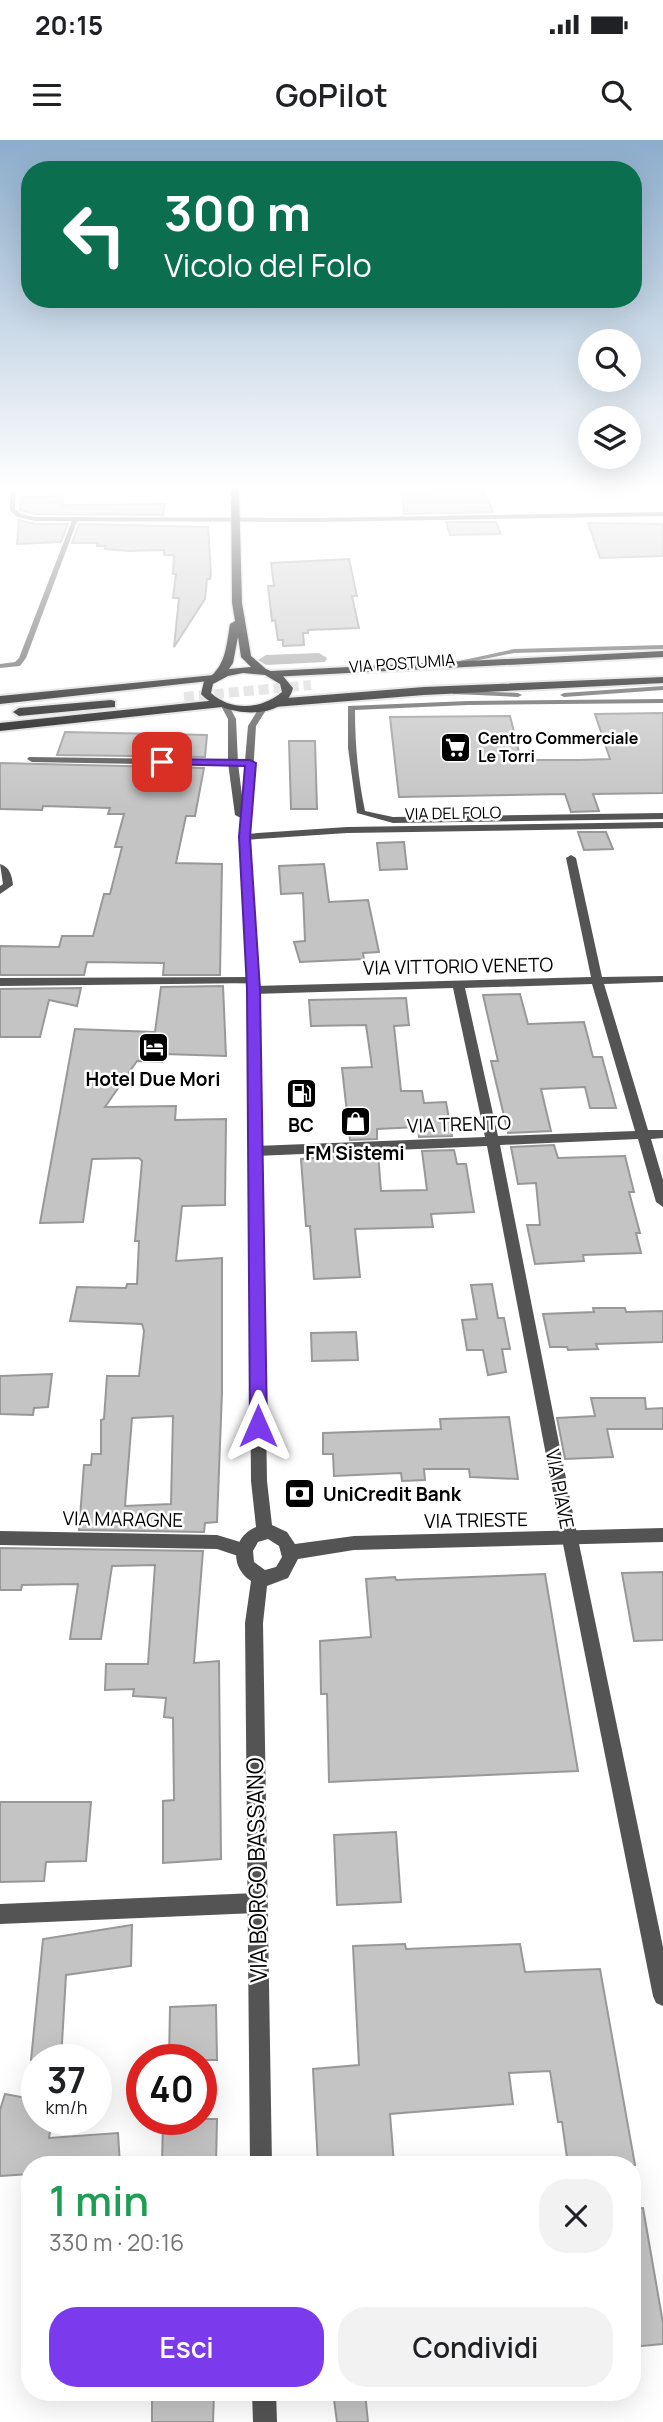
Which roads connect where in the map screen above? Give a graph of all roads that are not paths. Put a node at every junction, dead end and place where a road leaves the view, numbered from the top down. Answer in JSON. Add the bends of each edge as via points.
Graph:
{"nodes":[{"id":1,"x":46,"y":595,"type":"edge"},
{"id":2,"x":237,"y":595,"type":"edge"},
{"id":3,"x":237,"y":603,"type":"junction"},
{"id":4,"x":663,"y":647,"type":"edge"},
{"id":5,"x":663,"y":654,"type":"edge"},
{"id":6,"x":454,"y":663,"type":"junction"},
{"id":7,"x":0,"y":666,"type":"edge"},
{"id":8,"x":663,"y":666,"type":"edge"},
{"id":9,"x":267,"y":672,"type":"junction"},
{"id":10,"x":216,"y":677,"type":"junction"},
{"id":11,"x":663,"y":680,"type":"edge"},
{"id":12,"x":312,"y":685,"type":"tunnel mouth"},
{"id":13,"x":663,"y":688,"type":"edge"},
{"id":14,"x":424,"y":691,"type":"junction"},
{"id":15,"x":184,"y":696,"type":"tunnel mouth"},
{"id":16,"x":545,"y":697,"type":"junction"},
{"id":17,"x":663,"y":699,"type":"edge"},
{"id":18,"x":0,"y":700,"type":"edge"},
{"id":19,"x":221,"y":705,"type":"junction"},
{"id":20,"x":269,"y":705,"type":"junction"},
{"id":21,"x":0,"y":713,"type":"edge"},
{"id":22,"x":0,"y":727,"type":"edge"},
{"id":23,"x":32,"y":759,"type":"dead end"},
{"id":24,"x":233,"y":763,"type":"junction"},
{"id":25,"x":250,"y":763,"type":"junction"},
{"id":26,"x":663,"y":816,"type":"edge"},
{"id":27,"x":663,"y":825,"type":"edge"},
{"id":28,"x":244,"y":837,"type":"junction"},
{"id":29,"x":570,"y":858,"type":"dead end"},
{"id":30,"x":0,"y":867,"type":"edge"},
{"id":31,"x":0,"y":891,"type":"edge"},
{"id":32,"x":663,"y":979,"type":"edge"},
{"id":33,"x":597,"y":981,"type":"junction"},
{"id":34,"x":0,"y":982,"type":"edge"},
{"id":35,"x":458,"y":983,"type":"junction"},
{"id":36,"x":253,"y":985,"type":"junction"},
{"id":37,"x":663,"y":1134,"type":"edge"},
{"id":38,"x":645,"y":1135,"type":"junction"},
{"id":39,"x":493,"y":1143,"type":"junction"},
{"id":40,"x":256,"y":1150,"type":"junction"},
{"id":41,"x":663,"y":1202,"type":"edge"},
{"id":42,"x":265,"y":1533,"type":"junction"},
{"id":43,"x":663,"y":1535,"type":"edge"},
{"id":44,"x":0,"y":1538,"type":"edge"},
{"id":45,"x":570,"y":1539,"type":"junction"},
{"id":46,"x":244,"y":1550,"type":"junction"},
{"id":47,"x":291,"y":1552,"type":"junction"},
{"id":48,"x":260,"y":1576,"type":"junction"},
{"id":49,"x":258,"y":1903,"type":"junction"},
{"id":50,"x":0,"y":1914,"type":"edge"},
{"id":51,"x":663,"y":1996,"type":"edge"},
{"id":52,"x":261,"y":2156,"type":"edge"},
{"id":53,"x":264,"y":2401,"type":"edge"},
{"id":54,"x":265,"y":2422,"type":"edge"}],
"edges":[{"from":1,"to":7,"type":"lane","via":[[22,659]]},
{"from":2,"to":3,"type":"main road"},
{"from":3,"to":9,"type":"main road","via":[[246,657]]},
{"from":3,"to":10,"type":"main road","via":[[232,650]]},
{"from":4,"to":6,"type":"lane","via":[[514,651]]},
{"from":5,"to":6,"type":"highway"},
{"from":6,"to":9,"type":"highway"},
{"from":8,"to":12,"type":"highway","name":"VIA POSTUMIA"},
{"from":9,"to":10,"type":"main road","via":[[243,670]]},
{"from":9,"to":20,"type":"main road","via":[[280,677],[288,688],[282,699]]},
{"from":10,"to":18,"type":"highway"},
{"from":10,"to":19,"type":"main road","via":[[205,689],[210,699]]},
{"from":11,"to":14,"type":"highway"},
{"from":13,"to":16,"type":"lane"},
{"from":14,"to":16,"type":"lane"},
{"from":14,"to":20,"type":"highway"},
{"from":15,"to":21,"type":"highway"},
{"from":16,"to":17,"type":"lane"},
{"from":17,"to":26,"type":"lane","via":[[351,708],[353,772],[361,813],[393,820]]},
{"from":19,"to":20,"type":"main road","via":[[240,709]]},
{"from":19,"to":22,"type":"highway"},
{"from":19,"to":24,"type":"street","via":[[232,719]]},
{"from":20,"to":25,"type":"street","via":[[252,726]]},
{"from":23,"to":24,"type":"street"},
{"from":24,"to":25,"type":"street"},
{"from":24,"to":28,"type":"street"},
{"from":25,"to":28,"type":"street"},
{"from":27,"to":28,"type":"street","name":"VIA DEL FOLO","via":[[349,830]]},
{"from":28,"to":36,"type":"street"},
{"from":29,"to":33,"type":"street"},
{"from":30,"to":31,"type":"street","via":[[8,884]]},
{"from":32,"to":33,"type":"street","name":"VIA VITTORIO VENETO"},
{"from":33,"to":35,"type":"street","name":"VIA VITTORIO VENETO"},
{"from":33,"to":38,"type":"street"},
{"from":34,"to":36,"type":"street","name":"VIA VITTORIO VENETO"},
{"from":35,"to":36,"type":"street","name":"VIA VITTORIO VENETO"},
{"from":35,"to":39,"type":"street","name":"VIA PIAVE"},
{"from":36,"to":40,"type":"street"},
{"from":37,"to":38,"type":"street","name":"VIA TRENTO"},
{"from":38,"to":39,"type":"street","name":"VIA TRENTO"},
{"from":38,"to":41,"type":"street"},
{"from":39,"to":40,"type":"street","name":"VIA TRENTO"},
{"from":39,"to":45,"type":"street","name":"VIA PIAVE"},
{"from":40,"to":42,"type":"street","via":[[259,1481]]},
{"from":42,"to":46,"type":"street","via":[[252,1539]]},
{"from":42,"to":47,"type":"street","via":[[285,1539]]},
{"from":43,"to":45,"type":"street","name":"VIA TRIESTE"},
{"from":44,"to":46,"type":"street","name":"VIA MARAGNE","via":[[217,1542]]},
{"from":45,"to":47,"type":"street","name":"VIA TRIESTE","via":[[354,1543]]},
{"from":45,"to":51,"type":"street","name":"VIA PIAVE"},
{"from":46,"to":48,"type":"street","via":[[248,1569]]},
{"from":47,"to":48,"type":"street","via":[[283,1572]]},
{"from":48,"to":49,"type":"street","name":"VIA BORGO BASSANO","via":[[254,1623]]},
{"from":49,"to":50,"type":"street"},
{"from":49,"to":52,"type":"street","name":"VIA BORGO BASSANO"},
{"from":53,"to":54,"type":"street"}]}
